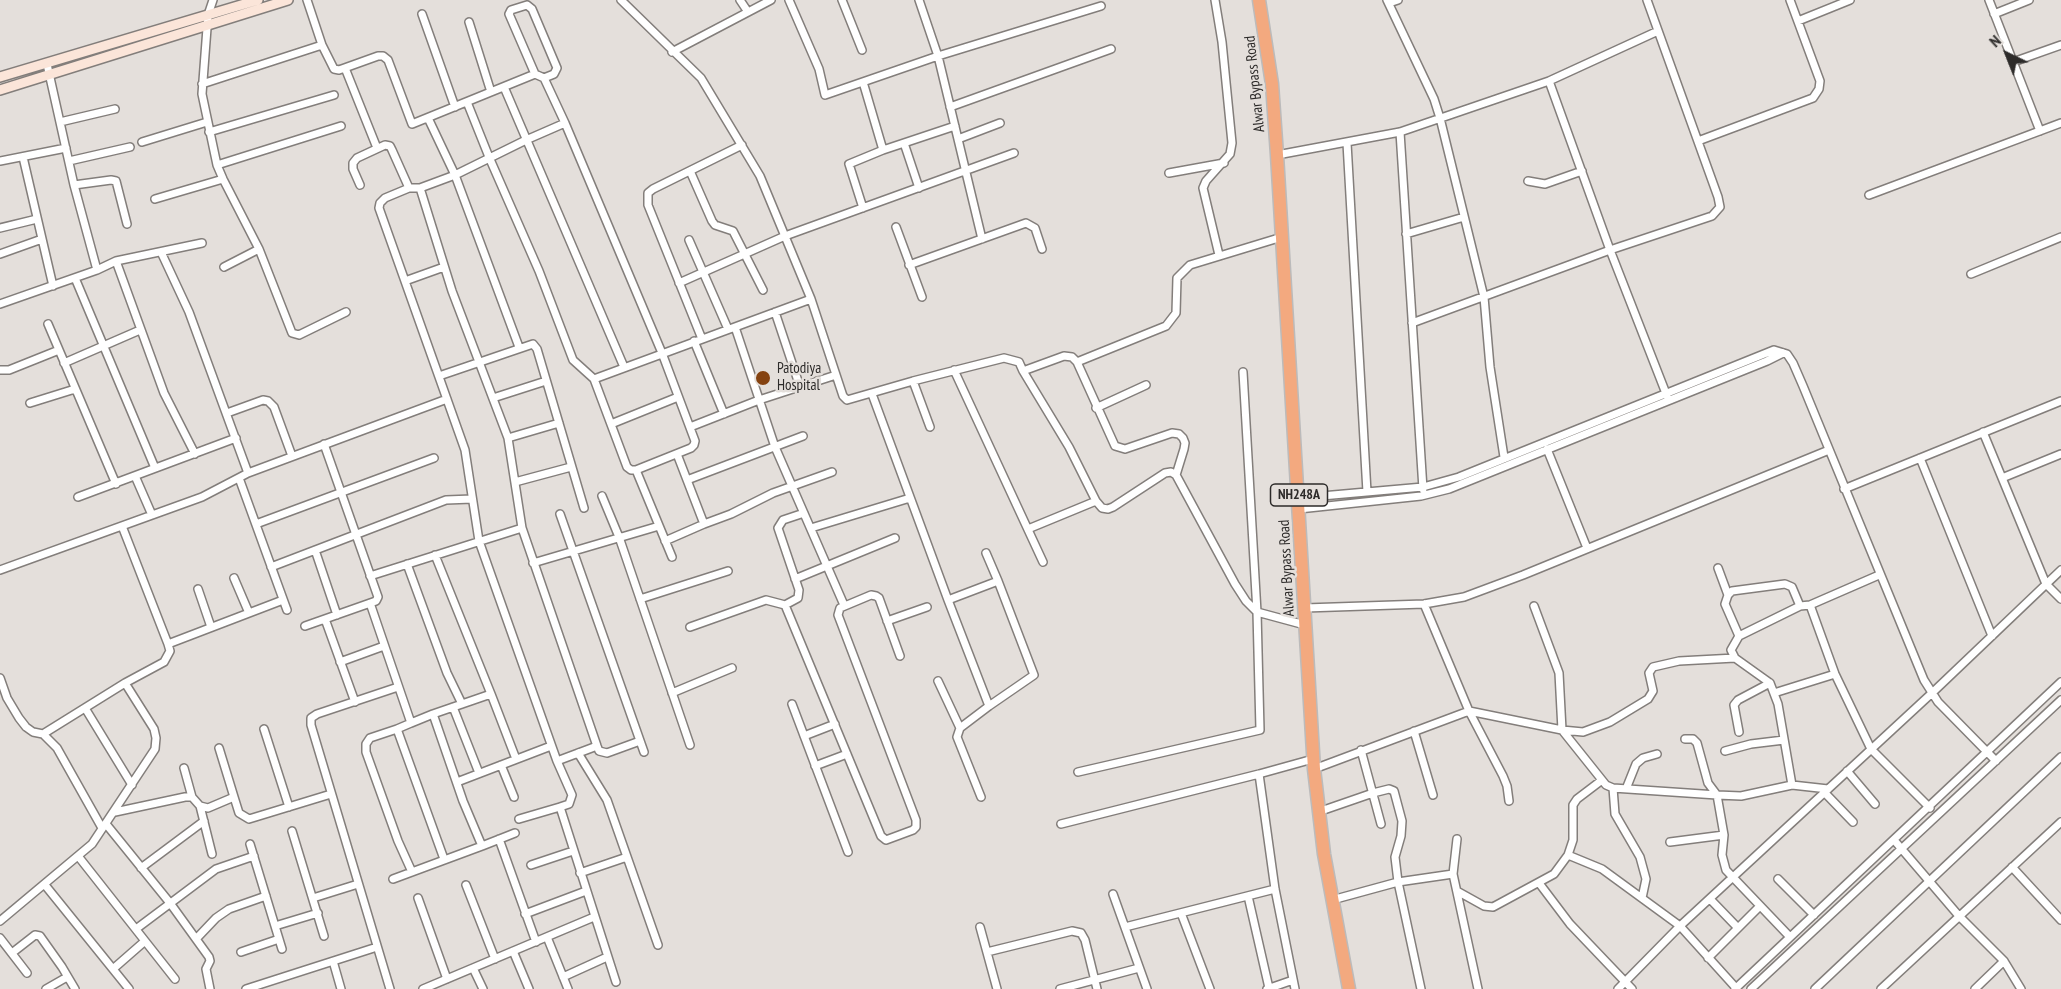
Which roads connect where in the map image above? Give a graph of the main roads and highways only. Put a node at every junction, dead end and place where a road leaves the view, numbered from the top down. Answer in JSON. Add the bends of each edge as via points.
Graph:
{"nodes":[{"id":1,"x":1259,"y":0,"type":"edge"},
{"id":2,"x":1349,"y":989,"type":"edge"}],
"edges":[{"from":1,"to":2,"type":"highway","name":"Alwar Bypass Road","number":"NH248A","via":[[1272,84],[1313,764]]}]}
